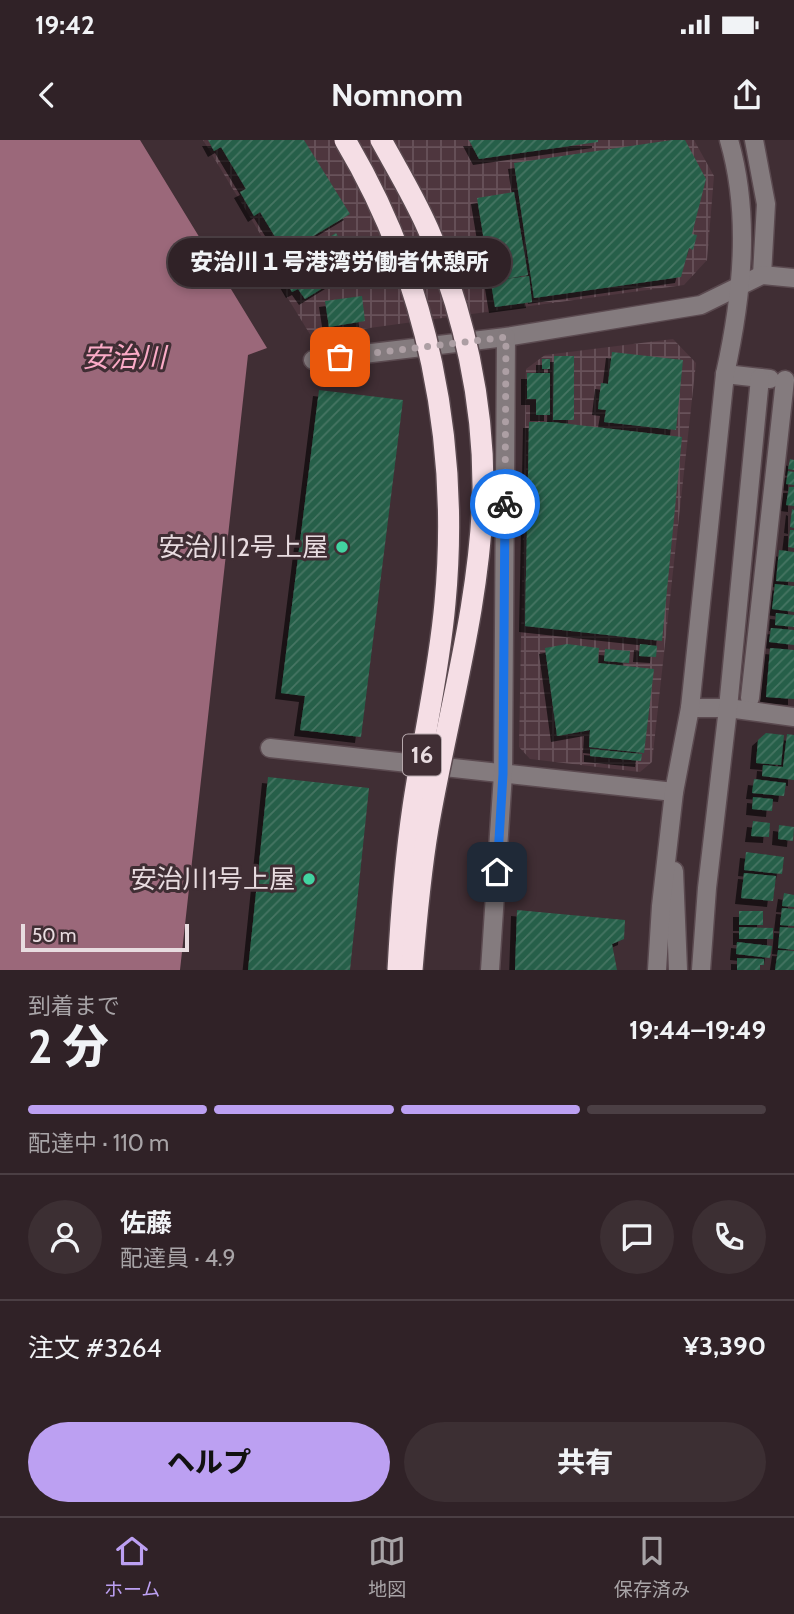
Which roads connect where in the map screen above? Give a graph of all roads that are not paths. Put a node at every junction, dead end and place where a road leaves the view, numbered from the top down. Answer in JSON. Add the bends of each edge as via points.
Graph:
{"nodes":[{"id":1,"x":345,"y":140,"type":"edge"},
{"id":2,"x":382,"y":140,"type":"edge"},
{"id":3,"x":729,"y":140,"type":"edge"},
{"id":4,"x":754,"y":140,"type":"edge"},
{"id":5,"x":762,"y":275,"type":"junction"},
{"id":6,"x":794,"y":278,"type":"edge"},
{"id":7,"x":739,"y":286,"type":"junction"},
{"id":8,"x":506,"y":337,"type":"junction"},
{"id":9,"x":313,"y":360,"type":"dead end"},
{"id":10,"x":725,"y":374,"type":"junction"},
{"id":11,"x":760,"y":378,"type":"junction"},
{"id":12,"x":790,"y":381,"type":"edge"},
{"id":13,"x":750,"y":698,"type":"dead end"},
{"id":14,"x":690,"y":708,"type":"junction"},
{"id":15,"x":728,"y":708,"type":"junction"},
{"id":16,"x":794,"y":717,"type":"edge"},
{"id":17,"x":270,"y":748,"type":"dead end"},
{"id":18,"x":503,"y":774,"type":"junction"},
{"id":19,"x":674,"y":792,"type":"junction"},
{"id":20,"x":671,"y":819,"type":"junction"},
{"id":21,"x":398,"y":970,"type":"edge"},
{"id":22,"x":412,"y":970,"type":"edge"},
{"id":23,"x":490,"y":970,"type":"edge"},
{"id":24,"x":657,"y":970,"type":"edge"},
{"id":25,"x":678,"y":970,"type":"edge"},
{"id":26,"x":701,"y":970,"type":"edge"}],
"edges":[{"from":1,"to":21,"type":"highway","number":"16","bridge":true,"via":[[407,271],[441,412],[448,474],[445,603],[413,807]]},
{"from":2,"to":22,"type":"highway","number":"16","bridge":true,"via":[[448,279],[467,345],[483,493],[473,594],[428,828]]},
{"from":3,"to":7,"type":"street","via":[[744,224]]},
{"from":4,"to":5,"type":"street","via":[[766,204]]},
{"from":5,"to":6,"type":"street"},
{"from":5,"to":7,"type":"street"},
{"from":7,"to":8,"type":"street","via":[[701,305]]},
{"from":7,"to":10,"type":"street"},
{"from":8,"to":9,"type":"street"},
{"from":8,"to":18,"type":"street"},
{"from":10,"to":11,"type":"street"},
{"from":10,"to":14,"type":"street"},
{"from":11,"to":12,"type":"street"},
{"from":11,"to":15,"type":"street"},
{"from":12,"to":13,"type":"street"},
{"from":14,"to":15,"type":"street"},
{"from":14,"to":19,"type":"street"},
{"from":15,"to":16,"type":"street"},
{"from":15,"to":26,"type":"street"},
{"from":17,"to":18,"type":"street"},
{"from":18,"to":19,"type":"street"},
{"from":18,"to":23,"type":"street"},
{"from":19,"to":20,"type":"street"},
{"from":20,"to":24,"type":"street"},
{"from":20,"to":25,"type":"street"}]}
